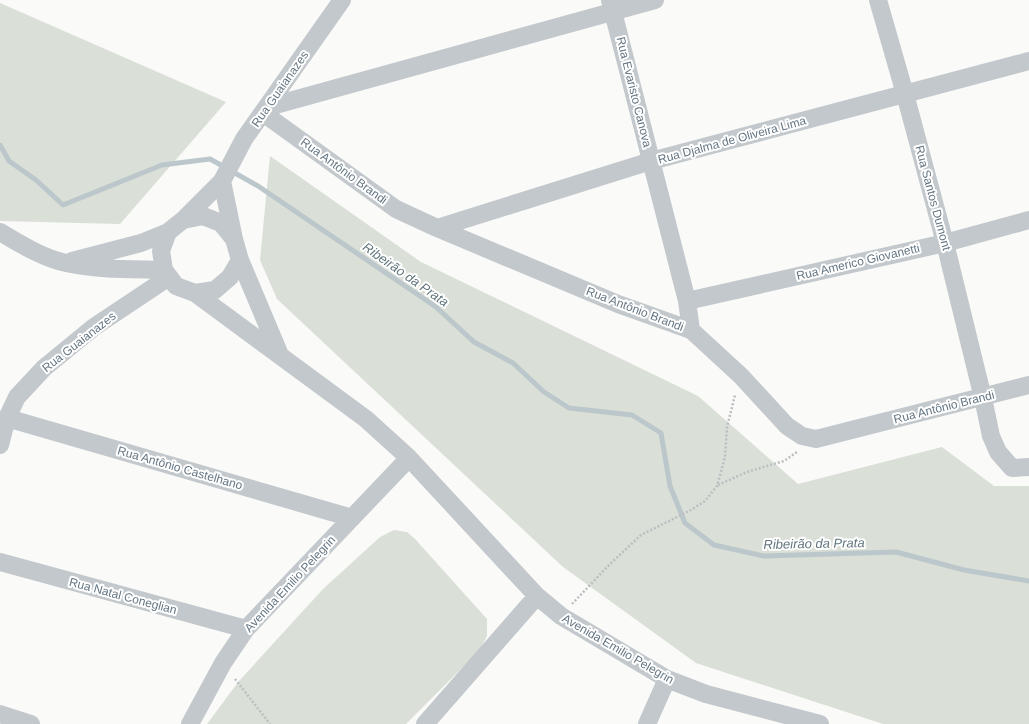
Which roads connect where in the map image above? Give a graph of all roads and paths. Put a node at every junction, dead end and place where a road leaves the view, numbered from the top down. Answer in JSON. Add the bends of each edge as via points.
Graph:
{"nodes":[{"id":1,"x":342,"y":0,"type":"edge"},
{"id":2,"x":655,"y":0,"type":"edge"},
{"id":3,"x":878,"y":0,"type":"edge"},
{"id":4,"x":612,"y":5,"type":"edge"},
{"id":5,"x":1029,"y":61,"type":"edge"},
{"id":6,"x":905,"y":94,"type":"junction"},
{"id":7,"x":265,"y":110,"type":"junction"},
{"id":8,"x":651,"y":161,"type":"junction"},
{"id":9,"x":224,"y":177,"type":"junction"},
{"id":10,"x":183,"y":220,"type":"junction"},
{"id":11,"x":1029,"y":220,"type":"edge"},
{"id":12,"x":437,"y":228,"type":"junction"},
{"id":13,"x":0,"y":232,"type":"edge"},
{"id":14,"x":168,"y":232,"type":"junction"},
{"id":15,"x":234,"y":239,"type":"junction"},
{"id":16,"x":945,"y":243,"type":"junction"},
{"id":17,"x":240,"y":260,"type":"junction"},
{"id":18,"x":65,"y":263,"type":"junction"},
{"id":19,"x":167,"y":274,"type":"junction"},
{"id":20,"x":195,"y":293,"type":"junction"},
{"id":21,"x":687,"y":301,"type":"junction"},
{"id":22,"x":691,"y":330,"type":"junction"},
{"id":23,"x":280,"y":356,"type":"junction"},
{"id":24,"x":740,"y":376,"type":"junction"},
{"id":25,"x":1029,"y":385,"type":"edge"},
{"id":26,"x":983,"y":398,"type":"junction"},
{"id":27,"x":8,"y":418,"type":"junction"},
{"id":28,"x":816,"y":439,"type":"junction"},
{"id":29,"x":0,"y":446,"type":"edge"},
{"id":30,"x":409,"y":458,"type":"junction"},
{"id":31,"x":1029,"y":468,"type":"edge"},
{"id":32,"x":717,"y":486,"type":"junction"},
{"id":33,"x":352,"y":518,"type":"junction"},
{"id":34,"x":0,"y":562,"type":"edge"},
{"id":35,"x":537,"y":596,"type":"junction"},
{"id":36,"x":561,"y":616,"type":"junction"},
{"id":37,"x":246,"y":629,"type":"junction"},
{"id":38,"x":223,"y":663,"type":"junction"},
{"id":39,"x":667,"y":680,"type":"junction"},
{"id":40,"x":0,"y":714,"type":"edge"},
{"id":41,"x":31,"y":724,"type":"edge"},
{"id":42,"x":190,"y":724,"type":"edge"},
{"id":43,"x":270,"y":724,"type":"edge"},
{"id":44,"x":425,"y":724,"type":"edge"},
{"id":45,"x":647,"y":724,"type":"edge"},
{"id":46,"x":820,"y":724,"type":"edge"}],
"edges":[{"from":1,"to":7,"type":"street","name":"Rua Guaianazes"},
{"from":2,"to":4,"type":"street"},
{"from":3,"to":6,"type":"street","name":"Rua Santos Dumont"},
{"from":4,"to":7,"type":"street"},
{"from":4,"to":8,"type":"street","name":"Rua Evaristo Canova"},
{"from":5,"to":6,"type":"street","name":"Rua Djalma de Oliveira Lima"},
{"from":6,"to":8,"type":"street","name":"Rua Djalma de Oliveira Lima"},
{"from":6,"to":16,"type":"street","name":"Rua Santos Dumont"},
{"from":7,"to":9,"type":"street","name":"Rua Guaianazes","via":[[244,139]]},
{"from":7,"to":12,"type":"street","name":"Rua Antônio Brandi","via":[[396,209]]},
{"from":8,"to":12,"type":"street","name":"Rua Djalma de Oliveira Lima"},
{"from":8,"to":21,"type":"street","name":"Rua Evaristo Canova"},
{"from":9,"to":10,"type":"street","name":"Rua Guaianazes"},
{"from":9,"to":15,"type":"street"},
{"from":10,"to":14,"type":"street"},
{"from":10,"to":15,"type":"street","via":[[203,216],[221,224]]},
{"from":11,"to":16,"type":"street","name":"Rua Americo Giovanetti"},
{"from":12,"to":22,"type":"street","name":"Rua Antônio Brandi","via":[[618,304]]},
{"from":13,"to":18,"type":"street","via":[[30,250]]},
{"from":14,"to":18,"type":"street","via":[[141,243]]},
{"from":14,"to":19,"type":"street","via":[[161,251]]},
{"from":15,"to":17,"type":"street"},
{"from":16,"to":21,"type":"street","name":"Rua Americo Giovanetti"},
{"from":16,"to":26,"type":"street","name":"Rua Santos Dumont"},
{"from":17,"to":20,"type":"street","via":[[230,277],[215,290]]},
{"from":17,"to":23,"type":"street"},
{"from":18,"to":19,"type":"street"},
{"from":19,"to":20,"type":"street","via":[[176,286]]},
{"from":19,"to":27,"type":"street","name":"Rua Guaianazes","via":[[94,327],[44,368],[17,397]]},
{"from":20,"to":23,"type":"street","name":"Avenida Emilio Pelegrin"},
{"from":21,"to":22,"type":"street","name":"Rua Evaristo Canova"},
{"from":22,"to":24,"type":"street","name":"Rua Antônio Brandi"},
{"from":23,"to":30,"type":"street","name":"Avenida Emilio Pelegrin","via":[[366,419]]},
{"from":24,"to":28,"type":"street","name":"Rua Antônio Brandi","via":[[787,426],[802,436]]},
{"from":24,"to":32,"type":"path","via":[[726,427],[725,457]]},
{"from":25,"to":26,"type":"street","name":"Rua Antônio Brandi"},
{"from":26,"to":28,"type":"street","name":"Rua Antônio Brandi"},
{"from":26,"to":31,"type":"street","name":"Rua Santos Dumont","via":[[991,436],[998,452],[1012,468]]},
{"from":27,"to":29,"type":"street","name":"Rua Guaianazes"},
{"from":27,"to":33,"type":"street","name":"Rua Antônio Castelhano"},
{"from":28,"to":32,"type":"path","via":[[784,461],[747,472]]},
{"from":30,"to":33,"type":"street","name":"Avenida Emilio Pelegrin"},
{"from":30,"to":35,"type":"street","name":"Avenida Emilio Pelegrin"},
{"from":32,"to":36,"type":"path","via":[[705,501],[641,535],[609,564]]},
{"from":33,"to":37,"type":"street","name":"Avenida Emilio Pelegrin"},
{"from":34,"to":37,"type":"street","name":"Rua Natal Coneglian"},
{"from":35,"to":36,"type":"street","name":"Avenida Emilio Pelegrin"},
{"from":35,"to":44,"type":"street"},
{"from":36,"to":39,"type":"street","name":"Avenida Emilio Pelegrin"},
{"from":37,"to":38,"type":"street","name":"Avenida Emilio Pelegrin"},
{"from":38,"to":42,"type":"street","name":"Avenida Emilio Pelegrin"},
{"from":38,"to":43,"type":"path"},
{"from":39,"to":45,"type":"street"},
{"from":39,"to":46,"type":"street","name":"Avenida Emilio Pelegrin","via":[[706,694]]},
{"from":40,"to":41,"type":"street"}]}
